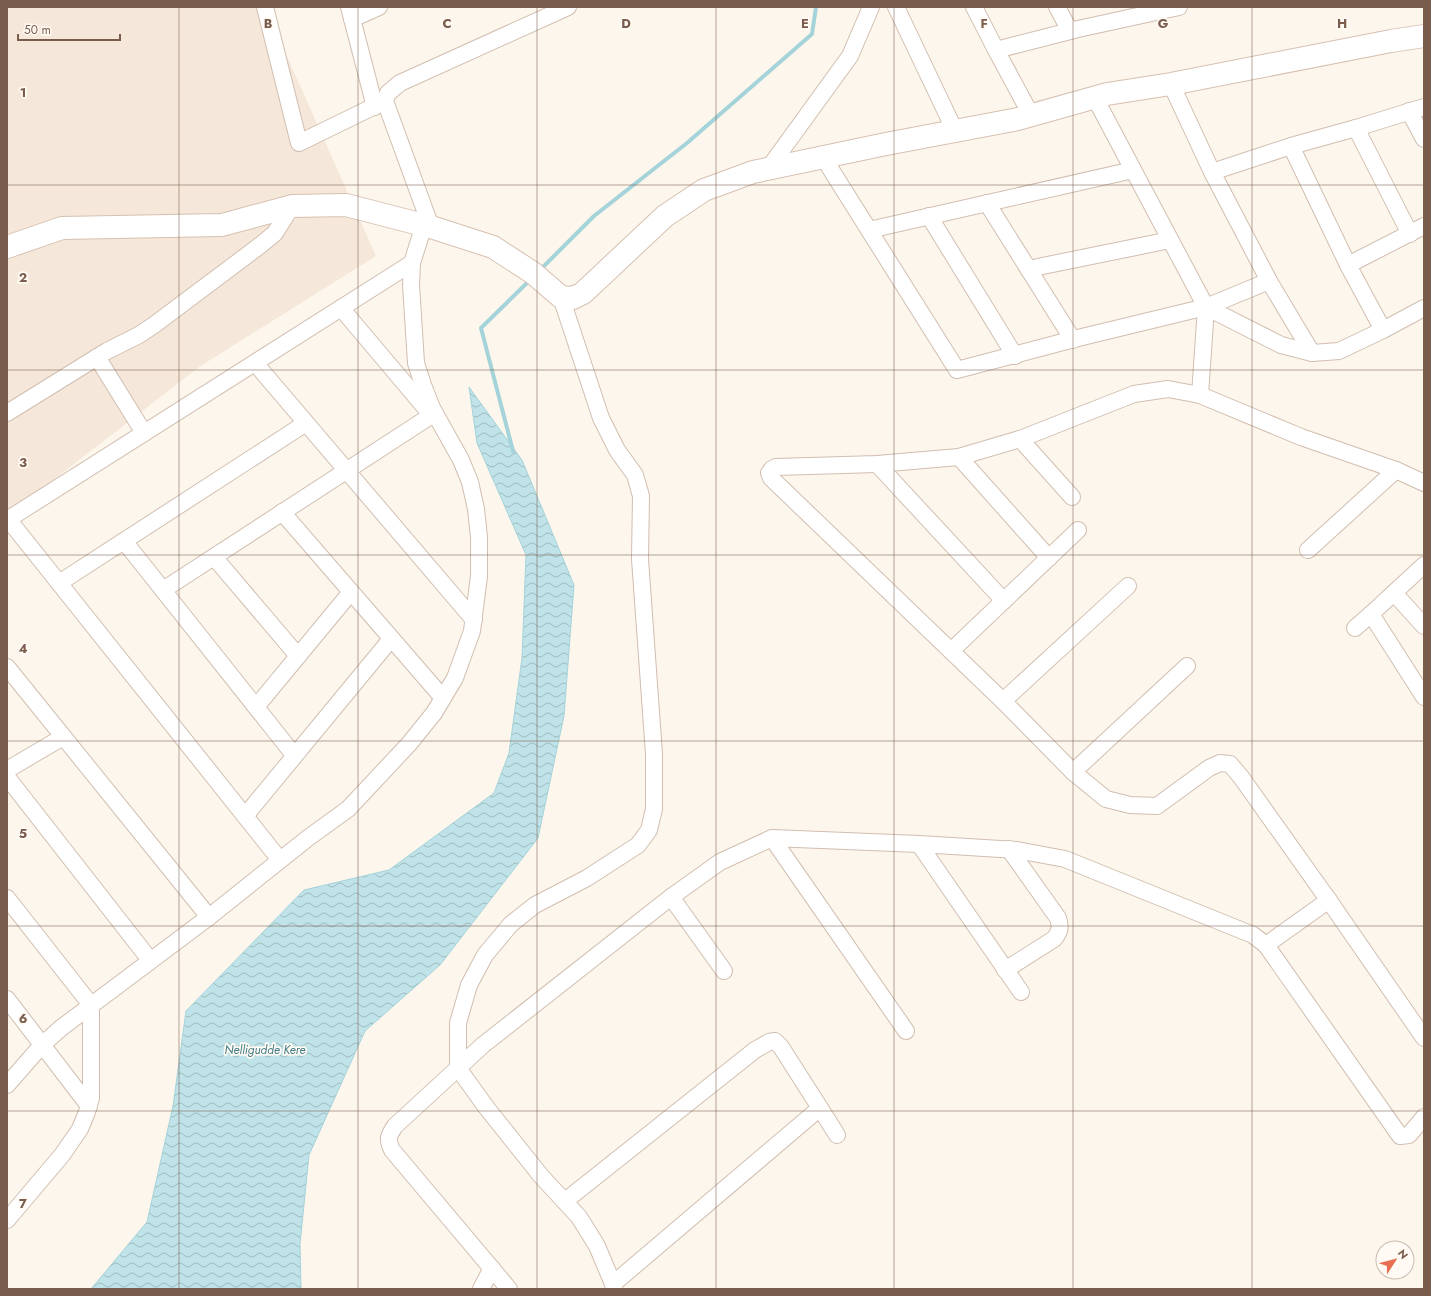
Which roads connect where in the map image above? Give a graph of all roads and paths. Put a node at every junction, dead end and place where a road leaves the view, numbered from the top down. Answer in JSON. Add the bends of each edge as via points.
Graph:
{"nodes":[{"id":1,"x":265,"y":7,"type":"edge"},
{"id":2,"x":379,"y":7,"type":"edge"},
{"id":3,"x":568,"y":7,"type":"edge"},
{"id":4,"x":871,"y":7,"type":"edge"},
{"id":5,"x":896,"y":7,"type":"edge"},
{"id":6,"x":974,"y":7,"type":"edge"},
{"id":7,"x":1057,"y":7,"type":"edge"},
{"id":8,"x":1179,"y":7,"type":"edge"},
{"id":9,"x":1130,"y":12,"type":"edge"},
{"id":10,"x":350,"y":13,"type":"edge"},
{"id":11,"x":1070,"y":31,"type":"junction"},
{"id":12,"x":1424,"y":36,"type":"edge"},
{"id":13,"x":996,"y":50,"type":"junction"},
{"id":14,"x":1171,"y":84,"type":"junction"},
{"id":15,"x":1095,"y":98,"type":"junction"},
{"id":16,"x":380,"y":104,"type":"junction"},
{"id":17,"x":1417,"y":109,"type":"edge"},
{"id":18,"x":1031,"y":116,"type":"junction"},
{"id":19,"x":1356,"y":128,"type":"junction"},
{"id":20,"x":956,"y":131,"type":"junction"},
{"id":21,"x":1424,"y":139,"type":"edge"},
{"id":22,"x":1292,"y":146,"type":"junction"},
{"id":23,"x":823,"y":157,"type":"junction"},
{"id":24,"x":768,"y":169,"type":"junction"},
{"id":25,"x":1133,"y":170,"type":"junction"},
{"id":26,"x":1212,"y":172,"type":"junction"},
{"id":27,"x":987,"y":203,"type":"junction"},
{"id":28,"x":292,"y":206,"type":"junction"},
{"id":29,"x":929,"y":216,"type":"junction"},
{"id":30,"x":428,"y":226,"type":"junction"},
{"id":31,"x":868,"y":230,"type":"junction"},
{"id":32,"x":1417,"y":230,"type":"edge"},
{"id":33,"x":1170,"y":240,"type":"junction"},
{"id":34,"x":7,"y":247,"type":"edge"},
{"id":35,"x":412,"y":264,"type":"junction"},
{"id":36,"x":1348,"y":265,"type":"junction"},
{"id":37,"x":1028,"y":269,"type":"junction"},
{"id":38,"x":1269,"y":281,"type":"junction"},
{"id":39,"x":561,"y":297,"type":"junction"},
{"id":40,"x":1206,"y":307,"type":"junction"},
{"id":41,"x":341,"y":308,"type":"junction"},
{"id":42,"x":1424,"y":308,"type":"edge"},
{"id":43,"x":1383,"y":330,"type":"junction"},
{"id":44,"x":1073,"y":340,"type":"junction"},
{"id":45,"x":1312,"y":353,"type":"junction"},
{"id":46,"x":1015,"y":356,"type":"junction"},
{"id":47,"x":97,"y":357,"type":"junction"},
{"id":48,"x":255,"y":363,"type":"junction"},
{"id":49,"x":1200,"y":395,"type":"junction"},
{"id":50,"x":7,"y":413,"type":"edge"},
{"id":51,"x":432,"y":415,"type":"junction"},
{"id":52,"x":306,"y":423,"type":"junction"},
{"id":53,"x":144,"y":432,"type":"junction"},
{"id":54,"x":446,"y":432,"type":"junction"},
{"id":55,"x":1020,"y":439,"type":"junction"},
{"id":56,"x":959,"y":457,"type":"junction"},
{"id":57,"x":877,"y":464,"type":"junction"},
{"id":58,"x":347,"y":470,"type":"junction"},
{"id":59,"x":1396,"y":470,"type":"junction"},
{"id":60,"x":1424,"y":483,"type":"edge"},
{"id":61,"x":1072,"y":497,"type":"dead end"},
{"id":62,"x":282,"y":512,"type":"junction"},
{"id":63,"x":8,"y":519,"type":"edge"},
{"id":64,"x":1078,"y":530,"type":"dead end"},
{"id":65,"x":124,"y":541,"type":"junction"},
{"id":66,"x":1308,"y":550,"type":"dead end"},
{"id":67,"x":214,"y":557,"type":"junction"},
{"id":68,"x":1049,"y":558,"type":"junction"},
{"id":69,"x":1424,"y":565,"type":"edge"},
{"id":70,"x":59,"y":582,"type":"junction"},
{"id":71,"x":1128,"y":586,"type":"dead end"},
{"id":72,"x":163,"y":590,"type":"junction"},
{"id":73,"x":350,"y":592,"type":"junction"},
{"id":74,"x":1394,"y":593,"type":"junction"},
{"id":75,"x":1004,"y":601,"type":"junction"},
{"id":76,"x":1372,"y":614,"type":"junction"},
{"id":77,"x":474,"y":620,"type":"junction"},
{"id":78,"x":1424,"y":626,"type":"edge"},
{"id":79,"x":1355,"y":628,"type":"dead end"},
{"id":80,"x":391,"y":638,"type":"junction"},
{"id":81,"x":951,"y":651,"type":"junction"},
{"id":82,"x":298,"y":656,"type":"junction"},
{"id":83,"x":1187,"y":666,"type":"dead end"},
{"id":84,"x":7,"y":667,"type":"edge"},
{"id":85,"x":1424,"y":697,"type":"edge"},
{"id":86,"x":443,"y":698,"type":"junction"},
{"id":87,"x":1003,"y":702,"type":"junction"},
{"id":88,"x":256,"y":707,"type":"junction"},
{"id":89,"x":64,"y":737,"type":"junction"},
{"id":90,"x":294,"y":755,"type":"junction"},
{"id":91,"x":7,"y":770,"type":"edge"},
{"id":92,"x":1073,"y":772,"type":"junction"},
{"id":93,"x":7,"y":778,"type":"edge"},
{"id":94,"x":245,"y":816,"type":"junction"},
{"id":95,"x":772,"y":838,"type":"junction"},
{"id":96,"x":919,"y":844,"type":"junction"},
{"id":97,"x":1009,"y":849,"type":"junction"},
{"id":98,"x":280,"y":860,"type":"junction"},
{"id":99,"x":671,"y":897,"type":"junction"},
{"id":100,"x":7,"y":898,"type":"edge"},
{"id":101,"x":1329,"y":900,"type":"junction"},
{"id":102,"x":209,"y":917,"type":"junction"},
{"id":103,"x":1266,"y":945,"type":"junction"},
{"id":104,"x":150,"y":960,"type":"junction"},
{"id":105,"x":1005,"y":970,"type":"junction"},
{"id":106,"x":724,"y":971,"type":"dead end"},
{"id":107,"x":1020,"y":992,"type":"dead end"},
{"id":108,"x":7,"y":999,"type":"edge"},
{"id":109,"x":91,"y":1005,"type":"junction"},
{"id":110,"x":906,"y":1031,"type":"dead end"},
{"id":111,"x":1424,"y":1038,"type":"edge"},
{"id":112,"x":42,"y":1045,"type":"junction"},
{"id":113,"x":458,"y":1068,"type":"junction"},
{"id":114,"x":7,"y":1085,"type":"edge"},
{"id":115,"x":89,"y":1106,"type":"junction"},
{"id":116,"x":820,"y":1108,"type":"junction"},
{"id":117,"x":1424,"y":1117,"type":"edge"},
{"id":118,"x":837,"y":1135,"type":"dead end"},
{"id":119,"x":565,"y":1201,"type":"junction"},
{"id":120,"x":7,"y":1220,"type":"edge"},
{"id":121,"x":492,"y":1268,"type":"junction"},
{"id":122,"x":613,"y":1286,"type":"edge"},
{"id":123,"x":481,"y":1289,"type":"edge"},
{"id":124,"x":509,"y":1289,"type":"edge"}],
"edges":[{"from":1,"to":16,"type":"street","via":[[299,143]]},
{"from":2,"to":10,"type":"street"},
{"from":3,"to":16,"type":"street","via":[[400,83]]},
{"from":4,"to":24,"type":"street","via":[[850,56]]},
{"from":5,"to":20,"type":"street"},
{"from":6,"to":13,"type":"street"},
{"from":7,"to":11,"type":"street"},
{"from":8,"to":9,"type":"street"},
{"from":9,"to":11,"type":"street"},
{"from":10,"to":16,"type":"street"},
{"from":11,"to":13,"type":"street"},
{"from":12,"to":14,"type":"street"},
{"from":13,"to":18,"type":"street"},
{"from":14,"to":15,"type":"street"},
{"from":14,"to":26,"type":"street"},
{"from":15,"to":18,"type":"street"},
{"from":15,"to":25,"type":"street"},
{"from":16,"to":30,"type":"street"},
{"from":17,"to":19,"type":"street"},
{"from":17,"to":21,"type":"street"},
{"from":18,"to":20,"type":"street"},
{"from":19,"to":22,"type":"street"},
{"from":19,"to":32,"type":"street"},
{"from":20,"to":23,"type":"street"},
{"from":22,"to":26,"type":"street"},
{"from":22,"to":36,"type":"street"},
{"from":23,"to":24,"type":"street"},
{"from":23,"to":31,"type":"street"},
{"from":24,"to":39,"type":"street","via":[[704,190],[665,216],[583,293],[573,298]]},
{"from":25,"to":27,"type":"street"},
{"from":25,"to":33,"type":"street"},
{"from":26,"to":38,"type":"street"},
{"from":27,"to":29,"type":"street"},
{"from":27,"to":37,"type":"street"},
{"from":28,"to":30,"type":"street","via":[[346,204]]},
{"from":28,"to":34,"type":"street","via":[[222,225],[62,228]]},
{"from":28,"to":47,"type":"street","via":[[275,233],[258,247],[154,325]]},
{"from":29,"to":31,"type":"street"},
{"from":29,"to":46,"type":"street"},
{"from":30,"to":35,"type":"street"},
{"from":30,"to":39,"type":"street","via":[[493,247],[533,273]]},
{"from":31,"to":46,"type":"street","via":[[957,370]]},
{"from":32,"to":36,"type":"street"},
{"from":33,"to":37,"type":"street"},
{"from":33,"to":40,"type":"street"},
{"from":35,"to":41,"type":"street"},
{"from":35,"to":54,"type":"street","via":[[416,363],[432,408]]},
{"from":36,"to":43,"type":"street"},
{"from":37,"to":44,"type":"street"},
{"from":38,"to":40,"type":"street"},
{"from":38,"to":45,"type":"street"},
{"from":39,"to":113,"type":"street","via":[[601,418],[617,450],[635,475],[641,496],[640,559],[654,754],[654,810],[649,830],[638,845],[587,878],[535,905],[511,924],[485,955],[469,985],[458,1024]]},
{"from":40,"to":44,"type":"street"},
{"from":40,"to":45,"type":"street","via":[[1281,345]]},
{"from":40,"to":49,"type":"street"},
{"from":41,"to":48,"type":"street"},
{"from":41,"to":51,"type":"street"},
{"from":42,"to":43,"type":"street"},
{"from":43,"to":45,"type":"street","via":[[1339,351]]},
{"from":44,"to":46,"type":"street"},
{"from":47,"to":50,"type":"street"},
{"from":47,"to":53,"type":"street"},
{"from":48,"to":52,"type":"street"},
{"from":48,"to":53,"type":"street"},
{"from":49,"to":55,"type":"street","via":[[1168,389],[1134,394]]},
{"from":49,"to":59,"type":"street","via":[[1301,438]]},
{"from":51,"to":54,"type":"street"},
{"from":51,"to":58,"type":"street"},
{"from":52,"to":58,"type":"street"},
{"from":52,"to":65,"type":"street"},
{"from":53,"to":63,"type":"street"},
{"from":54,"to":77,"type":"street","via":[[470,482],[476,509],[479,576]]},
{"from":55,"to":56,"type":"street"},
{"from":55,"to":61,"type":"street"},
{"from":56,"to":57,"type":"street"},
{"from":56,"to":68,"type":"street"},
{"from":57,"to":75,"type":"street"},
{"from":57,"to":81,"type":"street","via":[[776,467],[769,473],[771,478]]},
{"from":58,"to":62,"type":"street"},
{"from":58,"to":77,"type":"street"},
{"from":59,"to":60,"type":"street"},
{"from":59,"to":66,"type":"street"},
{"from":62,"to":67,"type":"street"},
{"from":62,"to":73,"type":"street"},
{"from":63,"to":70,"type":"street"},
{"from":64,"to":68,"type":"street"},
{"from":65,"to":70,"type":"street"},
{"from":65,"to":72,"type":"street"},
{"from":67,"to":72,"type":"street"},
{"from":67,"to":82,"type":"street"},
{"from":68,"to":75,"type":"street"},
{"from":69,"to":74,"type":"street"},
{"from":70,"to":94,"type":"street"},
{"from":71,"to":87,"type":"street"},
{"from":72,"to":88,"type":"street"},
{"from":73,"to":80,"type":"street"},
{"from":73,"to":82,"type":"street"},
{"from":74,"to":76,"type":"street"},
{"from":74,"to":78,"type":"street"},
{"from":75,"to":81,"type":"street"},
{"from":76,"to":79,"type":"street"},
{"from":76,"to":85,"type":"street"},
{"from":77,"to":86,"type":"street","via":[[464,656]]},
{"from":80,"to":86,"type":"street"},
{"from":80,"to":90,"type":"street"},
{"from":81,"to":87,"type":"street"},
{"from":82,"to":88,"type":"street"},
{"from":83,"to":92,"type":"street"},
{"from":84,"to":89,"type":"street"},
{"from":86,"to":98,"type":"street","via":[[409,744],[348,809]]},
{"from":87,"to":92,"type":"street"},
{"from":88,"to":90,"type":"street"},
{"from":89,"to":91,"type":"street"},
{"from":89,"to":102,"type":"street"},
{"from":90,"to":94,"type":"street"},
{"from":92,"to":101,"type":"street","via":[[1106,799],[1130,805],[1157,806],[1209,768],[1220,763],[1230,764]]},
{"from":93,"to":104,"type":"street"},
{"from":94,"to":98,"type":"street"},
{"from":95,"to":96,"type":"street"},
{"from":95,"to":99,"type":"street","via":[[720,862]]},
{"from":95,"to":110,"type":"street"},
{"from":96,"to":97,"type":"street"},
{"from":96,"to":105,"type":"street"},
{"from":97,"to":103,"type":"street","via":[[1065,859],[1253,935]]},
{"from":97,"to":105,"type":"street","via":[[1058,918],[1060,925],[1059,933],[1054,939]]},
{"from":98,"to":102,"type":"street"},
{"from":99,"to":106,"type":"street"},
{"from":99,"to":113,"type":"street","via":[[483,1045]]},
{"from":100,"to":109,"type":"street"},
{"from":101,"to":103,"type":"street"},
{"from":101,"to":111,"type":"street"},
{"from":102,"to":104,"type":"street"},
{"from":103,"to":117,"type":"street","via":[[1400,1136],[1409,1135]]},
{"from":104,"to":109,"type":"street"},
{"from":105,"to":107,"type":"street"},
{"from":108,"to":112,"type":"street"},
{"from":109,"to":112,"type":"street"},
{"from":109,"to":115,"type":"street"},
{"from":112,"to":114,"type":"street"},
{"from":112,"to":115,"type":"street"},
{"from":113,"to":119,"type":"street","via":[[541,1176]]},
{"from":113,"to":121,"type":"street","via":[[395,1126],[388,1140],[397,1157]]},
{"from":115,"to":120,"type":"street","via":[[80,1129],[62,1155]]},
{"from":116,"to":118,"type":"street"},
{"from":116,"to":119,"type":"street","via":[[781,1047],[775,1041],[769,1042],[748,1055]]},
{"from":116,"to":122,"type":"street"},
{"from":119,"to":122,"type":"street","via":[[579,1217],[597,1246]]},
{"from":121,"to":123,"type":"street"},
{"from":121,"to":124,"type":"street"}]}
